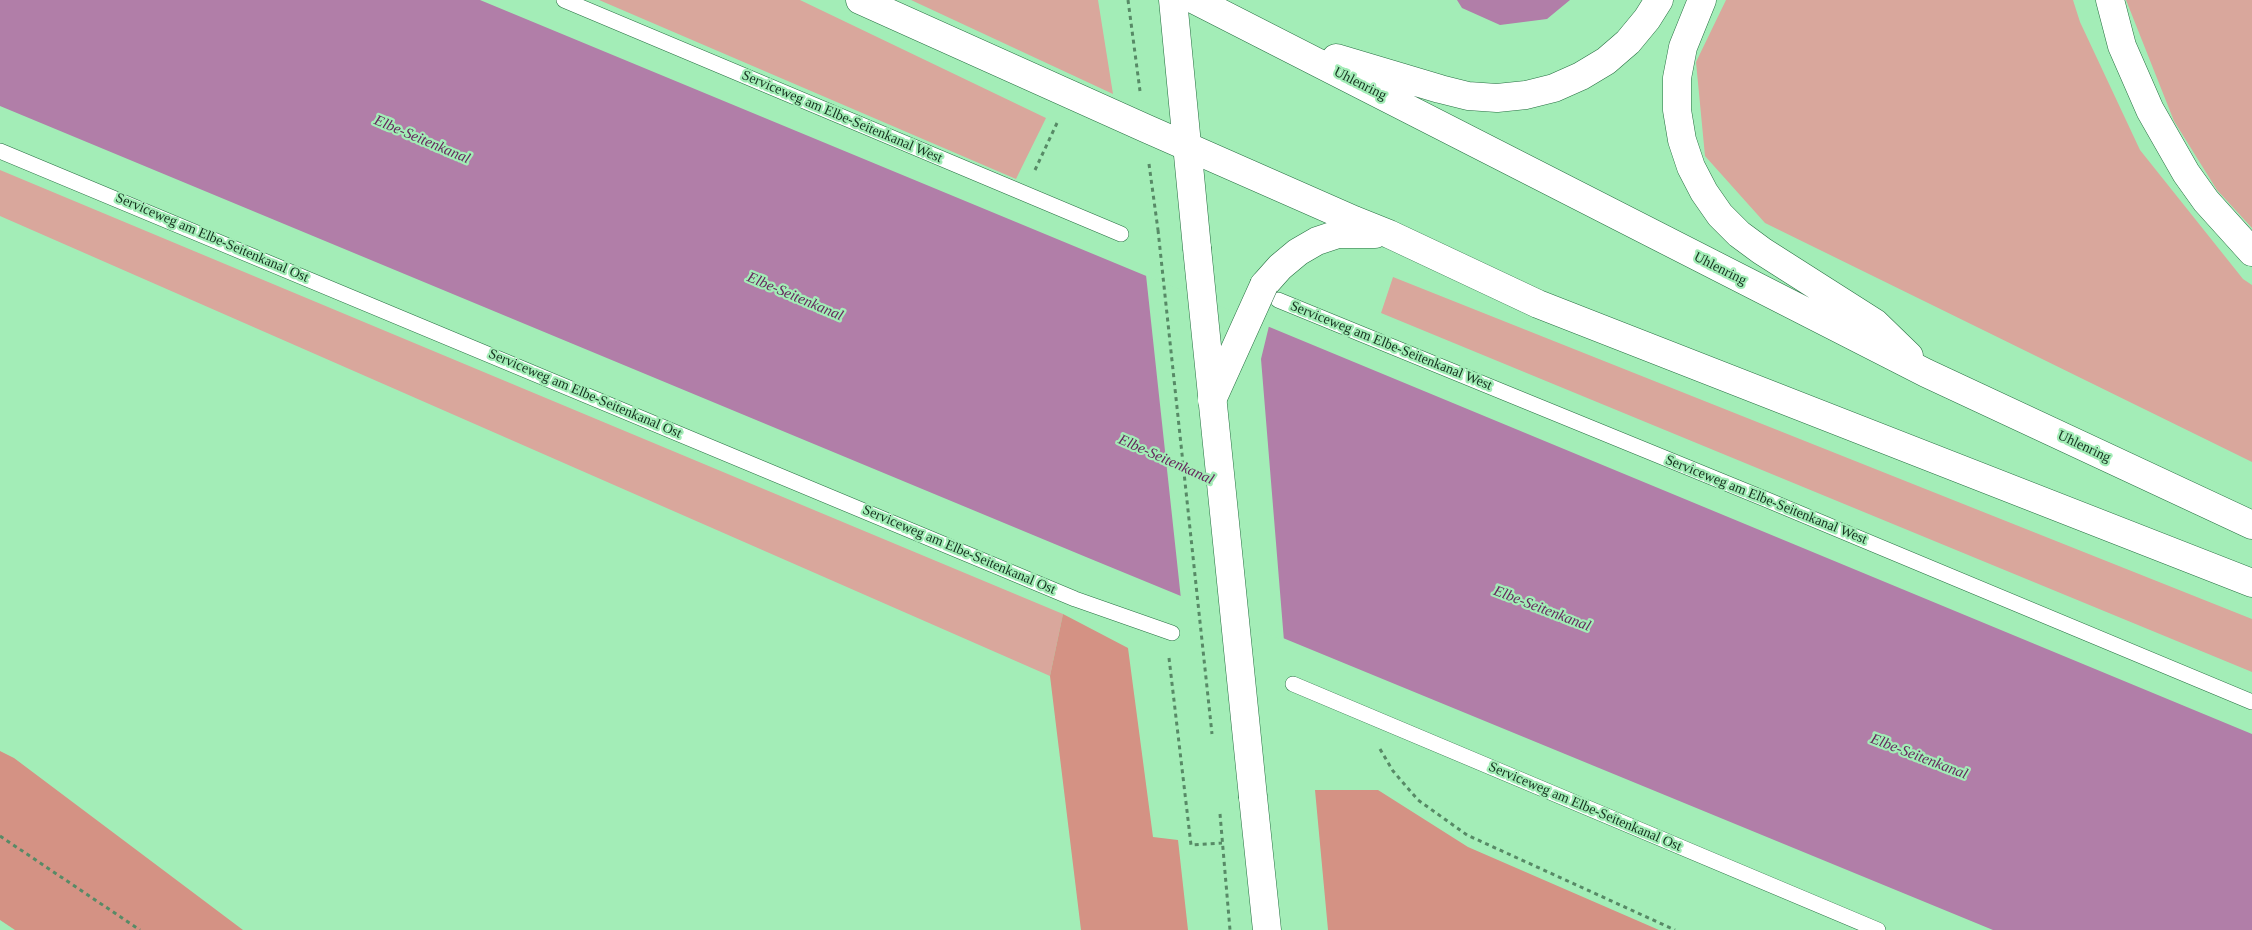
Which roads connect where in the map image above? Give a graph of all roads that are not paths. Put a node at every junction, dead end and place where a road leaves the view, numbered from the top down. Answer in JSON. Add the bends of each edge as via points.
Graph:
{"nodes":[{"id":1,"x":564,"y":0,"type":"edge"},
{"id":2,"x":860,"y":0,"type":"edge"},
{"id":3,"x":1174,"y":0,"type":"edge"},
{"id":4,"x":1195,"y":0,"type":"edge"},
{"id":5,"x":1659,"y":0,"type":"edge"},
{"id":6,"x":1702,"y":0,"type":"edge"},
{"id":7,"x":2110,"y":0,"type":"edge"},
{"id":8,"x":1267,"y":37,"type":"junction"},
{"id":9,"x":1187,"y":145,"type":"junction"},
{"id":10,"x":0,"y":151,"type":"edge"},
{"id":11,"x":1121,"y":234,"type":"dead end"},
{"id":12,"x":1389,"y":234,"type":"junction"},
{"id":13,"x":2252,"y":252,"type":"edge"},
{"id":14,"x":1271,"y":292,"type":"junction"},
{"id":15,"x":1926,"y":373,"type":"junction"},
{"id":16,"x":1212,"y":400,"type":"junction"},
{"id":17,"x":2252,"y":525,"type":"edge"},
{"id":18,"x":2252,"y":583,"type":"edge"},
{"id":19,"x":1169,"y":631,"type":"road end"},
{"id":20,"x":1293,"y":684,"type":"dead end"},
{"id":21,"x":2252,"y":702,"type":"edge"},
{"id":22,"x":1267,"y":930,"type":"edge"},
{"id":23,"x":1878,"y":930,"type":"edge"}],
"edges":[{"from":1,"to":11,"type":"lane","name":"Serviceweg am Elbe-Seitenkanal West"},
{"from":2,"to":9,"type":"main road"},
{"from":3,"to":9,"type":"main road"},
{"from":4,"to":8,"type":"main road","name":"Uhlenring"},
{"from":5,"to":8,"type":"main road","via":[[1628,42],[1590,71],[1554,88],[1497,98],[1468,96],[1440,89]]},
{"from":6,"to":15,"type":"main road","via":[[1683,48],[1677,78],[1677,110],[1682,140],[1704,192],[1739,234],[1875,323]]},
{"from":7,"to":13,"type":"main road","via":[[2122,46],[2150,110],[2206,201]]},
{"from":8,"to":15,"type":"main road","name":"Uhlenring"},
{"from":9,"to":12,"type":"main road"},
{"from":9,"to":16,"type":"main road","bridge":true},
{"from":10,"to":19,"type":"lane","name":"Serviceweg am Elbe-Seitenkanal Ost","via":[[1075,599]]},
{"from":12,"to":14,"type":"main road","via":[[1338,234],[1317,241],[1286,262]]},
{"from":12,"to":18,"type":"main road","via":[[1538,304]]},
{"from":14,"to":16,"type":"main road","bridge":true},
{"from":14,"to":21,"type":"lane","name":"Serviceweg am Elbe-Seitenkanal West"},
{"from":15,"to":17,"type":"main road","name":"Uhlenring"},
{"from":16,"to":22,"type":"main road","bridge":true},
{"from":20,"to":23,"type":"lane","name":"Serviceweg am Elbe-Seitenkanal Ost"}]}
